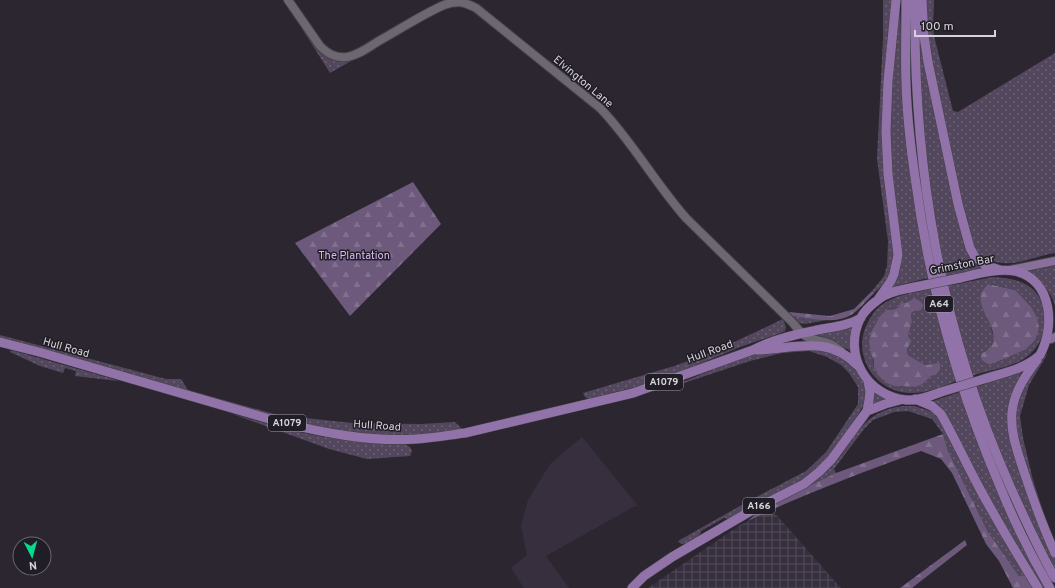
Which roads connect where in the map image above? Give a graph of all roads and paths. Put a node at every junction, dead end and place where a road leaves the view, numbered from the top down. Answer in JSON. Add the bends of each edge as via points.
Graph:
{"nodes":[{"id":1,"x":288,"y":0,"type":"edge"},
{"id":2,"x":896,"y":0,"type":"edge"},
{"id":3,"x":906,"y":0,"type":"edge"},
{"id":4,"x":915,"y":0,"type":"edge"},
{"id":5,"x":922,"y":0,"type":"edge"},
{"id":6,"x":1055,"y":261,"type":"edge"},
{"id":7,"x":1004,"y":270,"type":"junction"},
{"id":8,"x":879,"y":298,"type":"junction"},
{"id":9,"x":861,"y":318,"type":"junction"},
{"id":10,"x":801,"y":333,"type":"junction"},
{"id":11,"x":1053,"y":338,"type":"edge"},
{"id":12,"x":0,"y":342,"type":"edge"},
{"id":13,"x":753,"y":350,"type":"junction"},
{"id":14,"x":1041,"y":354,"type":"junction"},
{"id":15,"x":846,"y":355,"type":"junction"},
{"id":16,"x":860,"y":368,"type":"junction"},
{"id":17,"x":868,"y":381,"type":"junction"},
{"id":18,"x":915,"y":399,"type":"junction"},
{"id":19,"x":904,"y":400,"type":"junction"},
{"id":20,"x":867,"y":411,"type":"junction"},
{"id":21,"x":1055,"y":553,"type":"edge"},
{"id":22,"x":1055,"y":578,"type":"edge"},
{"id":23,"x":632,"y":588,"type":"edge"},
{"id":24,"x":1038,"y":588,"type":"edge"},
{"id":25,"x":1050,"y":588,"type":"edge"}],
"edges":[{"from":1,"to":10,"type":"main road","name":"Elvington Lane","via":[[320,46],[335,56],[342,57],[349,57],[365,50],[444,4],[461,2],[476,8],[600,108],[686,218]]},
{"from":2,"to":8,"type":"highway","via":[[886,132],[888,174],[898,255],[891,281]]},
{"from":3,"to":25,"type":"highway","number":"A64","via":[[909,129],[930,269],[953,357],[991,466],[1013,517]]},
{"from":4,"to":22,"type":"highway","number":"A64","via":[[916,86],[923,166],[931,221],[952,322],[992,443],[1021,511]]},
{"from":5,"to":7,"type":"highway","via":[[928,62],[958,204],[970,248],[975,257],[985,265]]},
{"from":6,"to":7,"type":"main road"},
{"from":7,"to":8,"type":"highway","name":"Grimston Bar","number":"A166","bridge":true,"via":[[910,288]]},
{"from":7,"to":11,"type":"highway","name":"Grimston Bar","number":"A166","via":[[1021,273],[1036,281],[1048,294],[1054,308]]},
{"from":8,"to":9,"type":"highway","name":"Grimston Bar","number":"A166"},
{"from":9,"to":10,"type":"highway","name":"Hull Road","number":"A1079","via":[[843,326]]},
{"from":9,"to":16,"type":"highway","name":"Grimston Bar","number":"A166","via":[[854,347]]},
{"from":10,"to":13,"type":"highway","name":"Hull Road","number":"A1079","via":[[768,342]]},
{"from":10,"to":15,"type":"main road","name":"Elvington Lane","via":[[809,338],[832,344]]},
{"from":11,"to":14,"type":"highway","name":"Grimston Bar","number":"A166"},
{"from":12,"to":13,"type":"highway","name":"Hull Road","number":"A1079","via":[[317,431],[388,439],[428,438],[465,433],[610,398],[656,385]]},
{"from":13,"to":15,"type":"highway","name":"Hull Road","number":"A1079","via":[[819,346]]},
{"from":14,"to":18,"type":"highway","name":"Grimston Bar","number":"A166","bridge":true,"via":[[1024,366]]},
{"from":14,"to":21,"type":"highway","via":[[1020,384],[1014,402],[1012,422],[1014,442]]},
{"from":15,"to":16,"type":"highway","name":"Hull Road","number":"A1079"},
{"from":16,"to":17,"type":"highway","name":"Grimston Bar","number":"A166"},
{"from":17,"to":19,"type":"highway","name":"Grimston Bar","number":"A166","via":[[880,392]]},
{"from":17,"to":20,"type":"highway","number":"A166","via":[[870,392]]},
{"from":18,"to":19,"type":"highway","name":"Grimston Bar","number":"A166"},
{"from":18,"to":24,"type":"highway","via":[[932,406],[941,414],[980,490]]},
{"from":19,"to":20,"type":"highway","number":"A166"},
{"from":20,"to":23,"type":"highway","number":"A166","via":[[831,460],[816,475],[672,557],[644,576]]}]}
